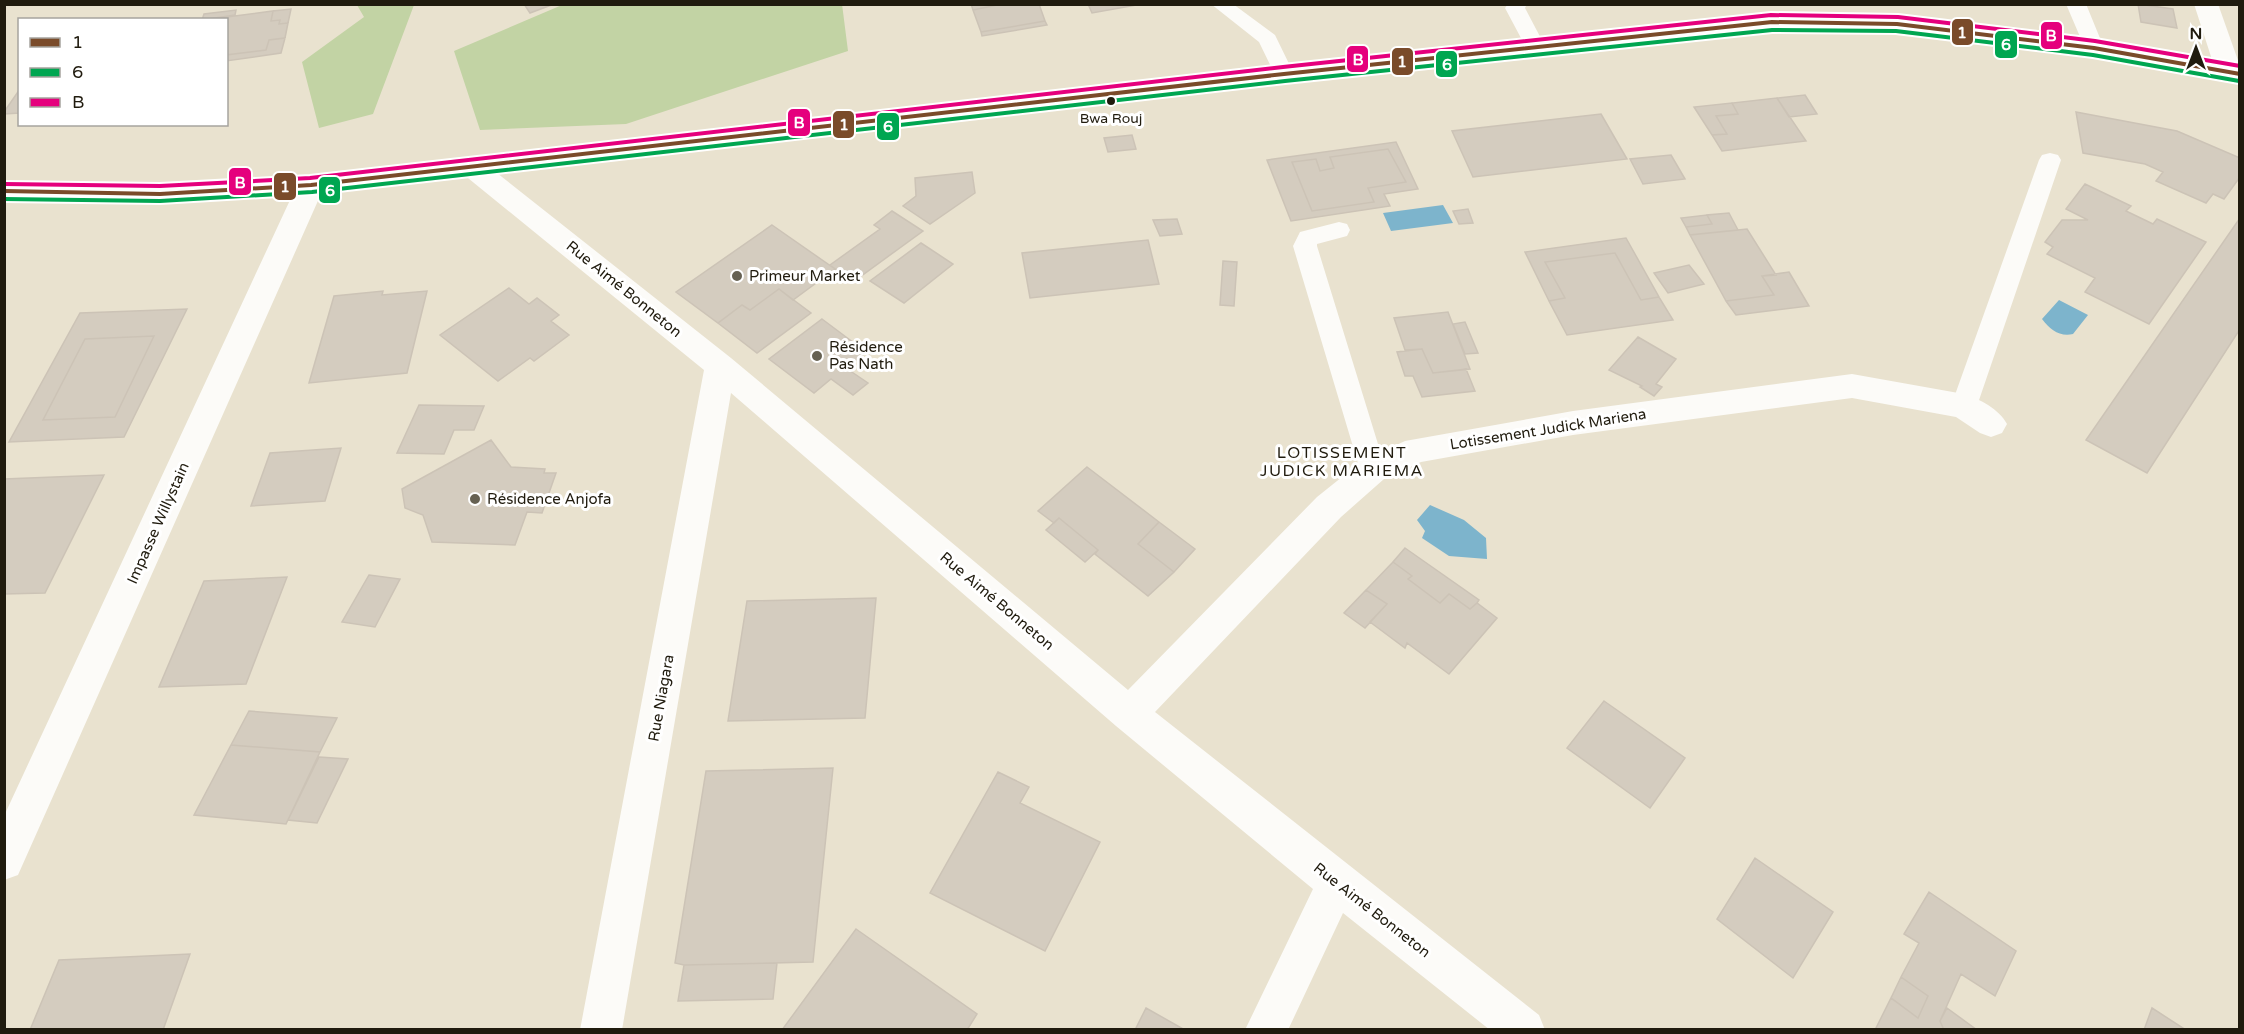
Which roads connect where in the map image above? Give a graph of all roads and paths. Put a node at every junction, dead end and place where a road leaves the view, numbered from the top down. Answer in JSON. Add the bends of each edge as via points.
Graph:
{"nodes":[{"id":1,"x":1220,"y":4,"type":"edge"},
{"id":2,"x":1518,"y":4,"type":"edge"},
{"id":3,"x":2076,"y":4,"type":"edge"},
{"id":4,"x":2206,"y":4,"type":"edge"},
{"id":5,"x":1536,"y":48,"type":"junction"},
{"id":6,"x":2094,"y":48,"type":"junction"},
{"id":7,"x":2234,"y":73,"type":"edge"},
{"id":8,"x":1284,"y":74,"type":"junction"},
{"id":9,"x":2050,"y":160,"type":"dead end"},
{"id":10,"x":473,"y":168,"type":"junction"},
{"id":11,"x":311,"y":185,"type":"junction"},
{"id":12,"x":4,"y":191,"type":"edge"},
{"id":13,"x":1340,"y":230,"type":"dead end"},
{"id":14,"x":720,"y":366,"type":"junction"},
{"id":15,"x":1964,"y":406,"type":"junction"},
{"id":16,"x":1991,"y":424,"type":"dead end"},
{"id":17,"x":1373,"y":470,"type":"junction"},
{"id":18,"x":1129,"y":714,"type":"junction"},
{"id":19,"x":4,"y":861,"type":"edge"},
{"id":20,"x":1337,"y":883,"type":"junction"},
{"id":21,"x":601,"y":1029,"type":"edge"},
{"id":22,"x":1266,"y":1029,"type":"edge"},
{"id":23,"x":1524,"y":1029,"type":"edge"}],
"edges":[{"from":1,"to":8,"type":"lane","via":[[1268,39]]},
{"from":2,"to":5,"type":"lane","via":[[1515,8]]},
{"from":3,"to":6,"type":"lane"},
{"from":4,"to":7,"type":"street"},
{"from":5,"to":6,"type":"street","via":[[1772,22],[1897,24]]},
{"from":5,"to":8,"type":"street"},
{"from":6,"to":7,"type":"street"},
{"from":8,"to":10,"type":"street"},
{"from":9,"to":15,"type":"lane"},
{"from":10,"to":11,"type":"street"},
{"from":10,"to":14,"type":"street","name":"Rue Aimé Bonneton"},
{"from":11,"to":12,"type":"street","via":[[160,194]]},
{"from":11,"to":19,"type":"street","name":"Impasse Willystain"},
{"from":13,"to":17,"type":"lane","via":[[1308,238],[1305,246]]},
{"from":14,"to":18,"type":"street","name":"Rue Aimé Bonneton"},
{"from":14,"to":21,"type":"street","name":"Rue Niagara"},
{"from":15,"to":16,"type":"street","name":"Lotissement Judick Mariena"},
{"from":15,"to":17,"type":"street","name":"Lotissement Judick Mariena","via":[[1852,386],[1574,423],[1416,450]]},
{"from":17,"to":18,"type":"street","name":"Lotissement Judick Mariena","via":[[1329,507]]},
{"from":18,"to":20,"type":"street","name":"Rue Aimé Bonneton"},
{"from":20,"to":22,"type":"street"},
{"from":20,"to":23,"type":"street","name":"Rue Aimé Bonneton"}]}
